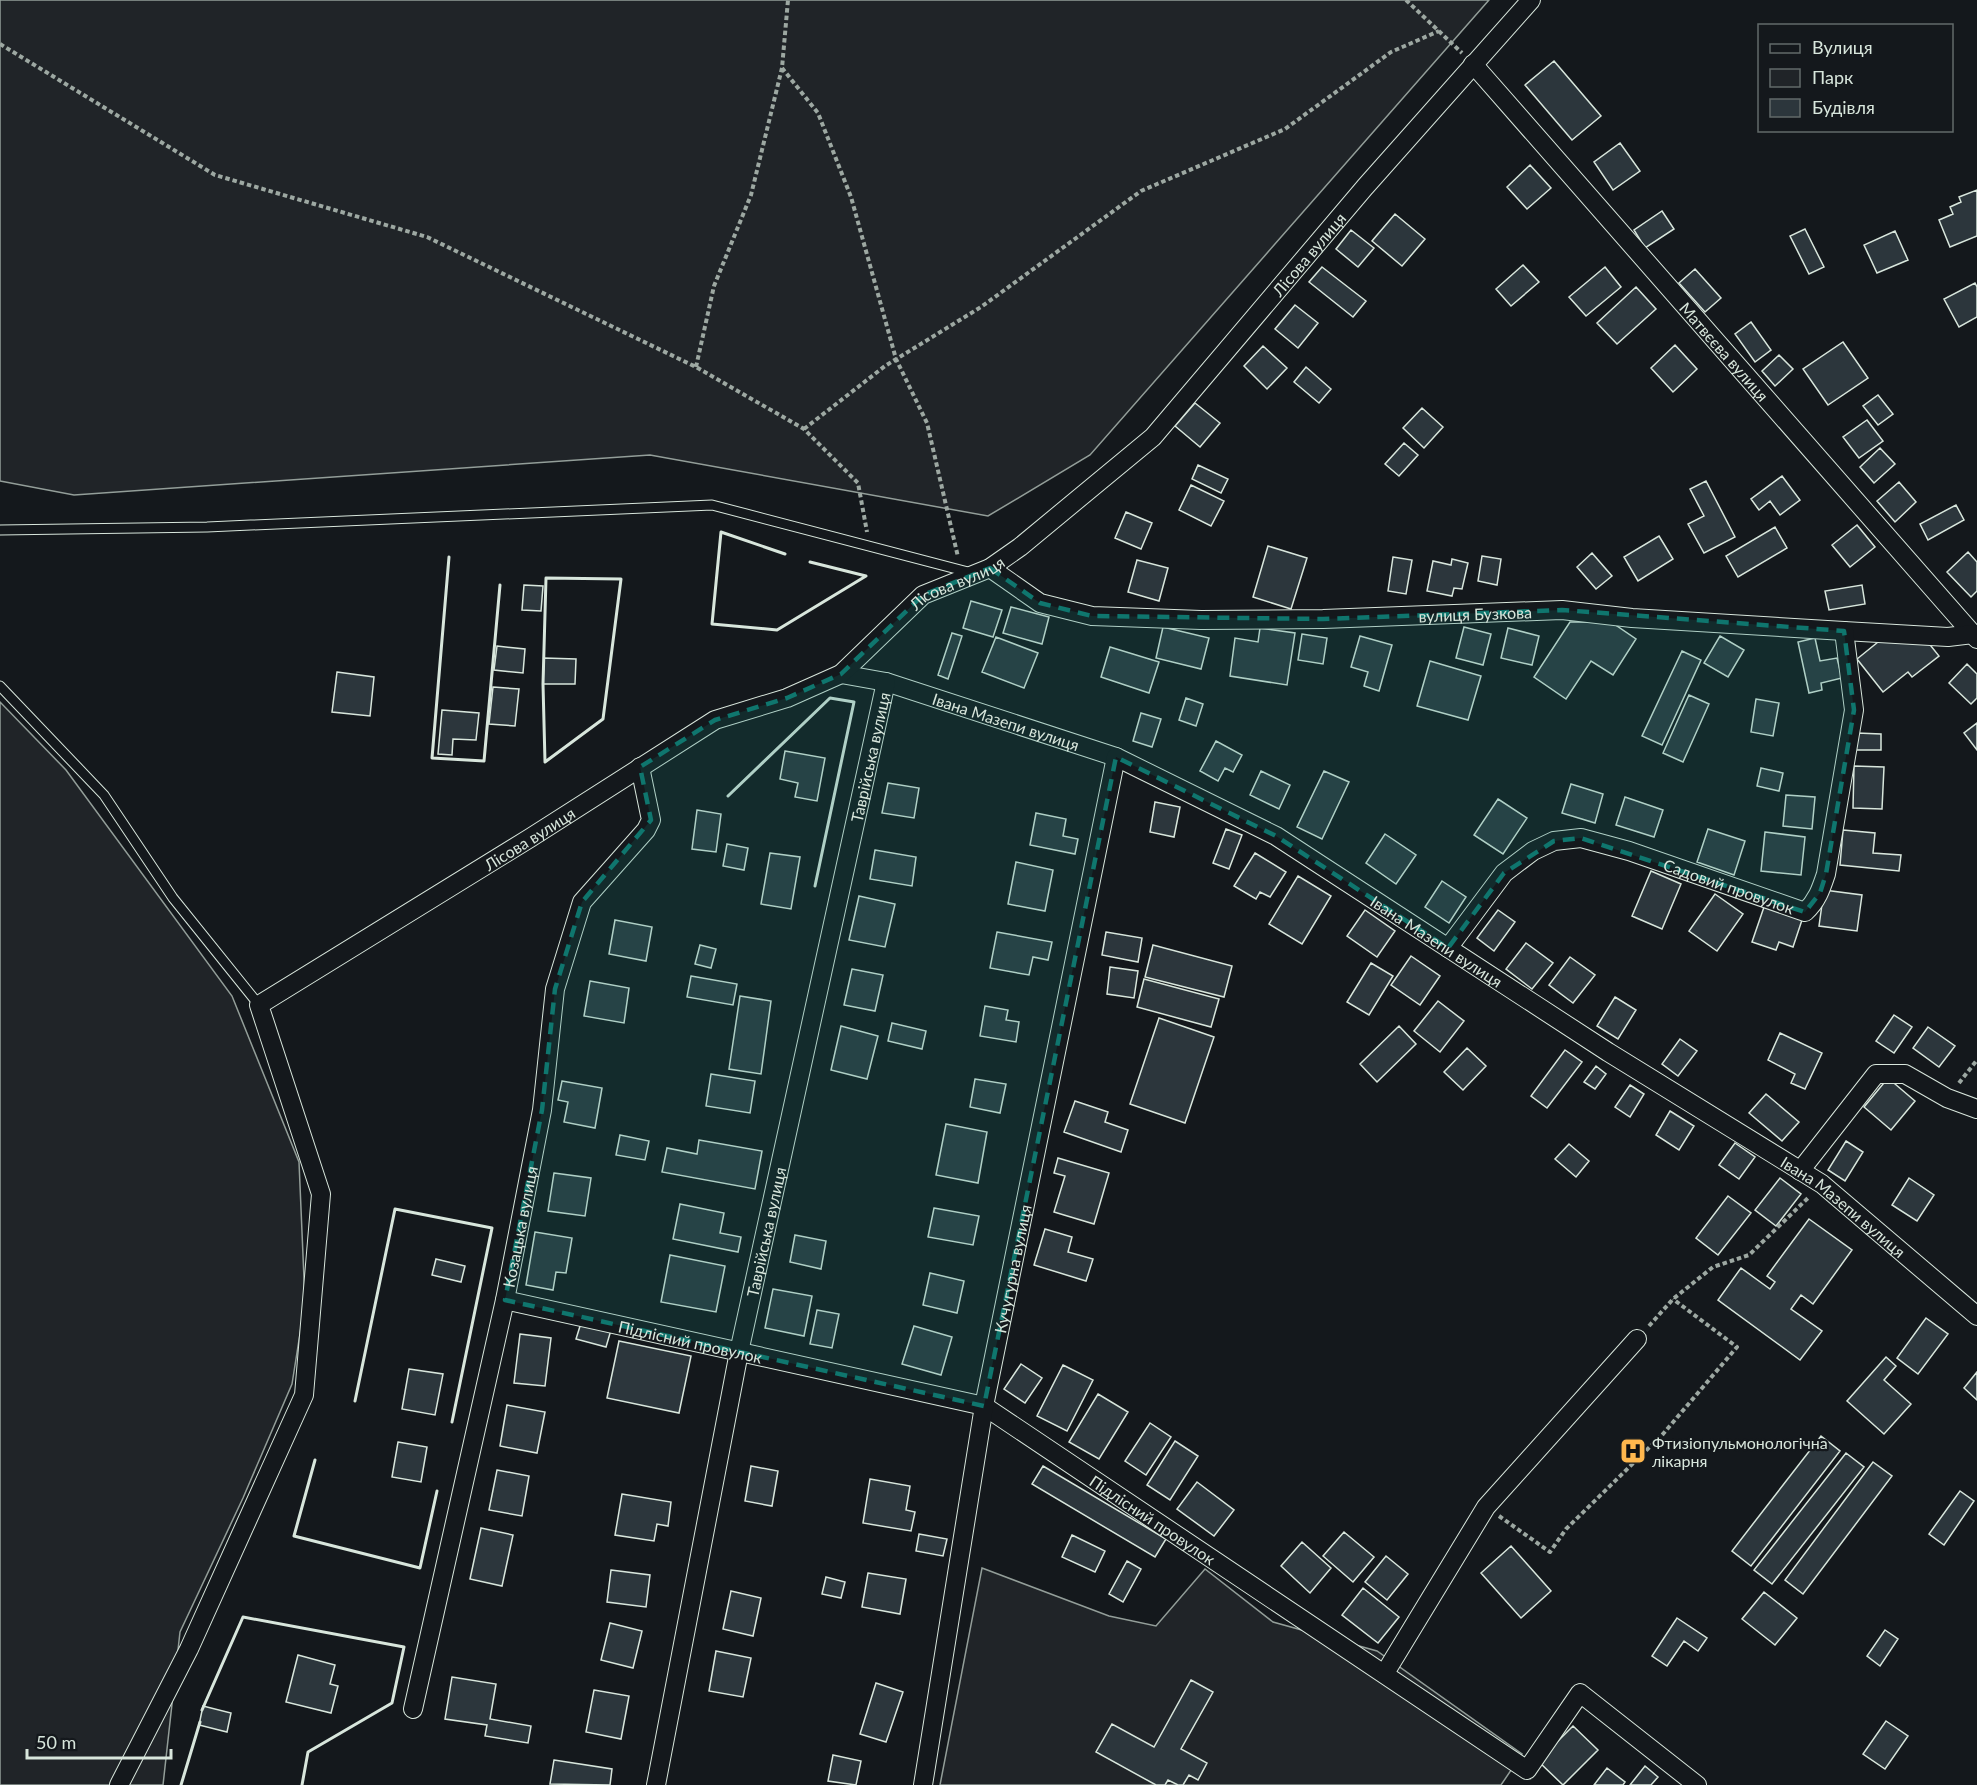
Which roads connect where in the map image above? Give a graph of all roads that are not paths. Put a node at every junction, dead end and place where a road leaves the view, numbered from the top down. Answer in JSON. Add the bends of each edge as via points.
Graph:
{"nodes":[{"id":1,"x":1531,"y":0,"type":"edge"},
{"id":2,"x":1473,"y":64,"type":"junction"},
{"id":3,"x":0,"y":530,"type":"edge"},
{"id":4,"x":975,"y":571,"type":"junction"},
{"id":5,"x":1844,"y":631,"type":"junction"},
{"id":6,"x":1975,"y":637,"type":"edge"},
{"id":7,"x":841,"y":674,"type":"junction"},
{"id":8,"x":886,"y":682,"type":"junction"},
{"id":9,"x":0,"y":686,"type":"edge"},
{"id":10,"x":1116,"y":757,"type":"junction"},
{"id":11,"x":640,"y":767,"type":"junction"},
{"id":12,"x":1448,"y":948,"type":"junction"},
{"id":13,"x":259,"y":1005,"type":"junction"},
{"id":14,"x":1977,"y":1109,"type":"edge"},
{"id":15,"x":1800,"y":1171,"type":"junction"},
{"id":16,"x":505,"y":1300,"type":"junction"},
{"id":17,"x":1977,"y":1316,"type":"edge"},
{"id":18,"x":1637,"y":1339,"type":"road end"},
{"id":19,"x":739,"y":1352,"type":"junction"},
{"id":20,"x":984,"y":1406,"type":"junction"},
{"id":21,"x":1385,"y":1673,"type":"junction"},
{"id":22,"x":413,"y":1709,"type":"dead end"},
{"id":23,"x":1522,"y":1778,"type":"edge"},
{"id":24,"x":119,"y":1785,"type":"edge"},
{"id":25,"x":656,"y":1785,"type":"edge"},
{"id":26,"x":923,"y":1785,"type":"edge"},
{"id":27,"x":1697,"y":1785,"type":"edge"}],
"edges":[{"from":1,"to":2,"type":"street","name":"Лісова вулиця"},
{"from":2,"to":4,"type":"street","name":"Лісова вулиця","via":[[1153,437],[1020,548]]},
{"from":2,"to":6,"type":"street","name":"Матвєєва вулиця"},
{"from":3,"to":4,"type":"lane","via":[[207,527],[712,505]]},
{"from":4,"to":5,"type":"street","name":"вулиця Бузкова","via":[[1040,603],[1092,616],[1301,619],[1562,610]]},
{"from":4,"to":7,"type":"street","name":"Лісова вулиця","via":[[923,595]]},
{"from":5,"to":6,"type":"street","name":"вулиця Бузкова"},
{"from":5,"to":12,"type":"street","name":"Садовий провулок","via":[[1854,710],[1826,873],[1820,893],[1805,912],[1581,838],[1554,841],[1504,873]]},
{"from":7,"to":8,"type":"street","name":"Івана Мазепи вулиця"},
{"from":7,"to":11,"type":"street","name":"Лісова вулиця","via":[[787,698],[715,720]]},
{"from":8,"to":10,"type":"street","name":"Івана Мазепи вулиця"},
{"from":8,"to":19,"type":"street","name":"Таврійська вулиця"},
{"from":9,"to":13,"type":"lane","via":[[104,795],[174,898]]},
{"from":10,"to":12,"type":"street","name":"Івана Мазепи вулиця","via":[[1276,836]]},
{"from":10,"to":20,"type":"street","name":"Кучугурна вулиця"},
{"from":11,"to":13,"type":"street","name":"Лісова вулиця"},
{"from":11,"to":16,"type":"street","name":"Козацька вулиця","via":[[651,820],[582,902],[555,989],[542,1110]]},
{"from":12,"to":15,"type":"street","name":"Івана Мазепи вулиця"},
{"from":13,"to":24,"type":"street","via":[[321,1194],[304,1395],[189,1649]]},
{"from":14,"to":15,"type":"street","via":[[1947,1098],[1905,1074],[1876,1074]]},
{"from":15,"to":17,"type":"street","name":"Івана Мазепи вулиця","via":[[1822,1184]]},
{"from":16,"to":19,"type":"street","name":"Підлісний провулок"},
{"from":16,"to":22,"type":"street","name":"Козацька вулиця"},
{"from":18,"to":21,"type":"street","via":[[1486,1507]]},
{"from":19,"to":20,"type":"street","name":"Підлісний провулок"},
{"from":19,"to":25,"type":"street","name":"Таврійська вулиця"},
{"from":20,"to":21,"type":"street","name":"Підлісний провулок"},
{"from":20,"to":26,"type":"street","name":"Кучугурна вулиця"},
{"from":21,"to":23,"type":"street","name":"Підлісний провулок"},
{"from":23,"to":27,"type":"street","name":"Підлісний провулок","via":[[1580,1693]]}]}
